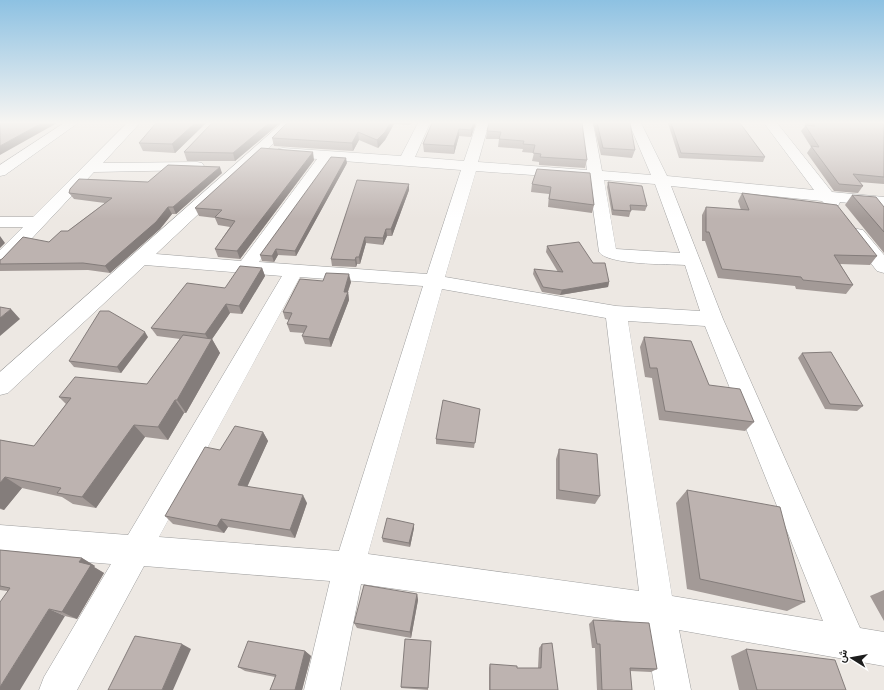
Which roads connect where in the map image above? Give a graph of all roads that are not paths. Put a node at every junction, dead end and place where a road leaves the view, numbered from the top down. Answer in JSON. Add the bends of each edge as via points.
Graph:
{"nodes":[{"id":1,"x":25,"y":155,"type":"edge"},
{"id":2,"x":103,"y":155,"type":"edge"},
{"id":3,"x":183,"y":155,"type":"edge"},
{"id":4,"x":254,"y":155,"type":"edge"},
{"id":5,"x":317,"y":155,"type":"edge"},
{"id":6,"x":409,"y":155,"type":"edge"},
{"id":7,"x":473,"y":155,"type":"edge"},
{"id":8,"x":592,"y":155,"type":"edge"},
{"id":9,"x":650,"y":155,"type":"edge"},
{"id":10,"x":795,"y":155,"type":"edge"},
{"id":11,"x":326,"y":156,"type":"junction"},
{"id":12,"x":406,"y":162,"type":"junction"},
{"id":13,"x":172,"y":166,"type":"junction"},
{"id":14,"x":470,"y":166,"type":"junction"},
{"id":15,"x":90,"y":168,"type":"junction"},
{"id":16,"x":240,"y":168,"type":"junction"},
{"id":17,"x":0,"y":172,"type":"edge"},
{"id":18,"x":596,"y":176,"type":"junction"},
{"id":19,"x":661,"y":180,"type":"junction"},
{"id":20,"x":826,"y":196,"type":"junction"},
{"id":21,"x":884,"y":202,"type":"edge"},
{"id":22,"x":0,"y":222,"type":"edge"},
{"id":23,"x":37,"y":222,"type":"junction"},
{"id":24,"x":140,"y":259,"type":"junction"},
{"id":25,"x":692,"y":260,"type":"junction"},
{"id":26,"x":0,"y":261,"type":"edge"},
{"id":27,"x":884,"y":267,"type":"edge"},
{"id":28,"x":245,"y":268,"type":"junction"},
{"id":29,"x":294,"y":271,"type":"junction"},
{"id":30,"x":434,"y":281,"type":"junction"},
{"id":31,"x":616,"y":313,"type":"junction"},
{"id":32,"x":713,"y":319,"type":"junction"},
{"id":33,"x":0,"y":386,"type":"edge"},
{"id":34,"x":0,"y":540,"type":"edge"},
{"id":35,"x":136,"y":551,"type":"junction"},
{"id":36,"x":349,"y":567,"type":"junction"},
{"id":37,"x":658,"y":610,"type":"junction"},
{"id":38,"x":849,"y":643,"type":"junction"},
{"id":39,"x":884,"y":650,"type":"edge"},
{"id":40,"x":57,"y":690,"type":"edge"},
{"id":41,"x":322,"y":690,"type":"edge"},
{"id":42,"x":673,"y":690,"type":"edge"}],
"edges":[{"from":1,"to":17,"type":"street"},
{"from":2,"to":15,"type":"street"},
{"from":3,"to":13,"type":"street"},
{"from":4,"to":16,"type":"street"},
{"from":5,"to":11,"type":"street"},
{"from":6,"to":12,"type":"street"},
{"from":7,"to":14,"type":"street"},
{"from":8,"to":18,"type":"street"},
{"from":9,"to":19,"type":"street"},
{"from":10,"to":20,"type":"street"},
{"from":11,"to":12,"type":"street"},
{"from":11,"to":28,"type":"street"},
{"from":12,"to":14,"type":"street"},
{"from":13,"to":15,"type":"street"},
{"from":13,"to":16,"type":"street"},
{"from":14,"to":18,"type":"street"},
{"from":14,"to":30,"type":"street"},
{"from":15,"to":23,"type":"street"},
{"from":16,"to":24,"type":"street"},
{"from":18,"to":19,"type":"street"},
{"from":18,"to":25,"type":"street","via":[[608,252],[617,255]]},
{"from":19,"to":20,"type":"street"},
{"from":19,"to":25,"type":"street"},
{"from":20,"to":21,"type":"street"},
{"from":20,"to":27,"type":"street"},
{"from":22,"to":23,"type":"street"},
{"from":23,"to":26,"type":"street"},
{"from":24,"to":28,"type":"street"},
{"from":24,"to":33,"type":"street"},
{"from":25,"to":32,"type":"street"},
{"from":28,"to":29,"type":"street"},
{"from":29,"to":30,"type":"street"},
{"from":29,"to":35,"type":"street"},
{"from":30,"to":31,"type":"street"},
{"from":30,"to":36,"type":"street"},
{"from":31,"to":32,"type":"street"},
{"from":31,"to":37,"type":"street"},
{"from":32,"to":38,"type":"street"},
{"from":34,"to":35,"type":"street"},
{"from":35,"to":36,"type":"street"},
{"from":35,"to":40,"type":"street"},
{"from":36,"to":37,"type":"street"},
{"from":36,"to":41,"type":"street"},
{"from":37,"to":38,"type":"street"},
{"from":37,"to":42,"type":"street"},
{"from":38,"to":39,"type":"street"}]}
